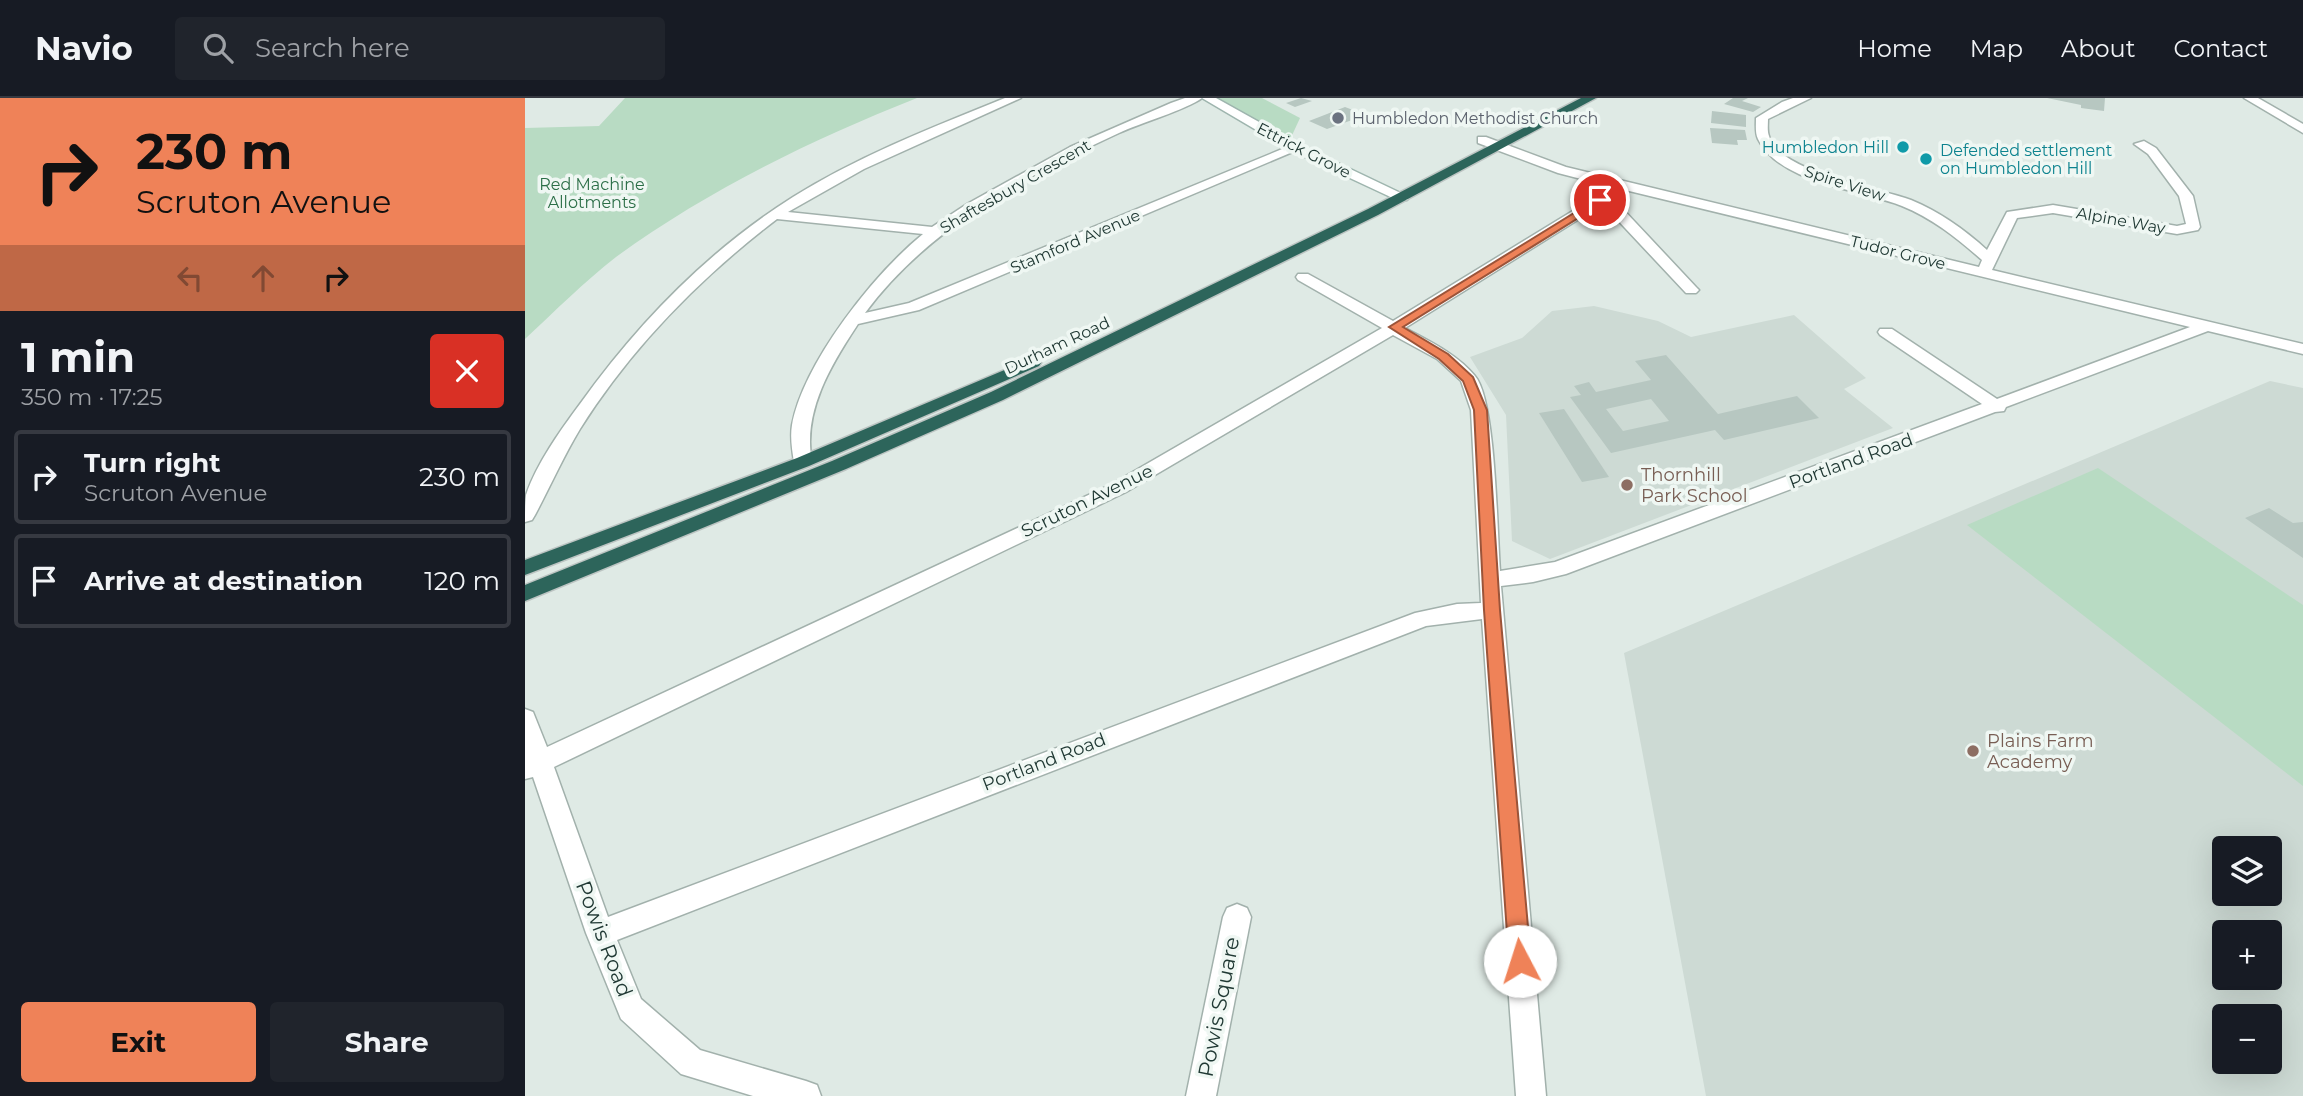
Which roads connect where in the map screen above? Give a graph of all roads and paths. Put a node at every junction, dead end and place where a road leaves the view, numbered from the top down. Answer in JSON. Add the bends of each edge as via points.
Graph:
{"nodes":[{"id":1,"x":1015,"y":98,"type":"edge"},
{"id":2,"x":1196,"y":98,"type":"edge"},
{"id":3,"x":1208,"y":98,"type":"edge"},
{"id":4,"x":1565,"y":98,"type":"edge"},
{"id":5,"x":1590,"y":98,"type":"edge"},
{"id":6,"x":1805,"y":98,"type":"edge"},
{"id":7,"x":2250,"y":98,"type":"edge"},
{"id":8,"x":2303,"y":130,"type":"edge"},
{"id":9,"x":1489,"y":143,"type":"junction"},
{"id":10,"x":2140,"y":144,"type":"dead end"},
{"id":11,"x":1296,"y":148,"type":"junction"},
{"id":12,"x":1623,"y":186,"type":"junction"},
{"id":13,"x":1394,"y":194,"type":"junction"},
{"id":14,"x":1600,"y":200,"type":"junction"},
{"id":15,"x":775,"y":215,"type":"junction"},
{"id":16,"x":935,"y":231,"type":"junction"},
{"id":17,"x":1987,"y":266,"type":"junction"},
{"id":18,"x":1303,"y":277,"type":"dead end"},
{"id":19,"x":1691,"y":290,"type":"dead end"},
{"id":20,"x":850,"y":321,"type":"junction"},
{"id":21,"x":2207,"y":326,"type":"junction"},
{"id":22,"x":1395,"y":327,"type":"junction"},
{"id":23,"x":1886,"y":332,"type":"dead end"},
{"id":24,"x":2303,"y":349,"type":"edge"},
{"id":25,"x":1998,"y":407,"type":"junction"},
{"id":26,"x":803,"y":462,"type":"junction"},
{"id":27,"x":525,"y":515,"type":"edge"},
{"id":28,"x":525,"y":568,"type":"edge"},
{"id":29,"x":1490,"y":579,"type":"junction"},
{"id":30,"x":525,"y":593,"type":"edge"},
{"id":31,"x":1492,"y":610,"type":"junction"},
{"id":32,"x":525,"y":719,"type":"edge"},
{"id":33,"x":533,"y":765,"type":"edge"},
{"id":34,"x":1237,"y":917,"type":"dead end"},
{"id":35,"x":600,"y":933,"type":"junction"},
{"id":36,"x":806,"y":1096,"type":"edge"},
{"id":37,"x":1201,"y":1096,"type":"edge"},
{"id":38,"x":1531,"y":1096,"type":"edge"}],
"edges":[{"from":1,"to":15,"type":"street","via":[[856,168]]},
{"from":2,"to":16,"type":"street","name":"Shaftesbury Crescent","via":[[1062,156]]},
{"from":3,"to":11,"type":"street","name":"Ettrick Grove"},
{"from":4,"to":9,"type":"highway","name":"Durham Road"},
{"from":5,"to":9,"type":"highway","name":"Durham Road"},
{"from":6,"to":17,"type":"street","name":"Spire View","via":[[1762,118],[1762,142],[1776,155],[1832,182],[1903,201],[1928,213],[1957,230]]},
{"from":7,"to":8,"type":"street"},
{"from":9,"to":12,"type":"street","name":"Tudor Grove"},
{"from":9,"to":13,"type":"highway","name":"Durham Road"},
{"from":10,"to":17,"type":"street","name":"Alpine Way","via":[[2152,150],[2186,196],[2193,227],[2177,230],[2053,209],[2012,215]]},
{"from":11,"to":13,"type":"street","name":"Ettrick Grove"},
{"from":11,"to":20,"type":"street","name":"Stamford Avenue","via":[[914,307]]},
{"from":12,"to":14,"type":"street","name":"Scruton Avenue"},
{"from":12,"to":17,"type":"street","name":"Tudor Grove"},
{"from":13,"to":26,"type":"highway","name":"Durham Road","via":[[986,385]]},
{"from":13,"to":30,"type":"highway","name":"Durham Road","via":[[997,396]]},
{"from":14,"to":19,"type":"street","via":[[1615,209]]},
{"from":14,"to":22,"type":"street","name":"Scruton Avenue"},
{"from":15,"to":16,"type":"street"},
{"from":15,"to":27,"type":"street","via":[[724,253],[653,323],[572,428]]},
{"from":16,"to":20,"type":"street","name":"Shaftesbury Crescent","via":[[887,276]]},
{"from":17,"to":21,"type":"street","name":"Tudor Grove"},
{"from":18,"to":22,"type":"street"},
{"from":20,"to":26,"type":"street","name":"Shaftesbury Crescent","via":[[803,414],[797,440]]},
{"from":21,"to":24,"type":"street","name":"Tudor Grove"},
{"from":21,"to":25,"type":"street","name":"Portland Road"},
{"from":22,"to":29,"type":"street","via":[[1443,356],[1469,379],[1480,410]]},
{"from":22,"to":33,"type":"street","name":"Scruton Avenue","via":[[1119,488]]},
{"from":23,"to":25,"type":"street"},
{"from":25,"to":29,"type":"street","name":"Portland Road","via":[[1559,569]]},
{"from":26,"to":28,"type":"highway","name":"Durham Road"},
{"from":29,"to":31,"type":"street"},
{"from":31,"to":35,"type":"street","name":"Portland Road","via":[[1423,620]]},
{"from":31,"to":38,"type":"street"},
{"from":32,"to":33,"type":"street","name":"Powis Road"},
{"from":33,"to":35,"type":"street","name":"Powis Road"},
{"from":34,"to":37,"type":"street","name":"Powis Square"},
{"from":35,"to":36,"type":"street","name":"Powis Road","via":[[631,1009],[692,1063]]}]}
